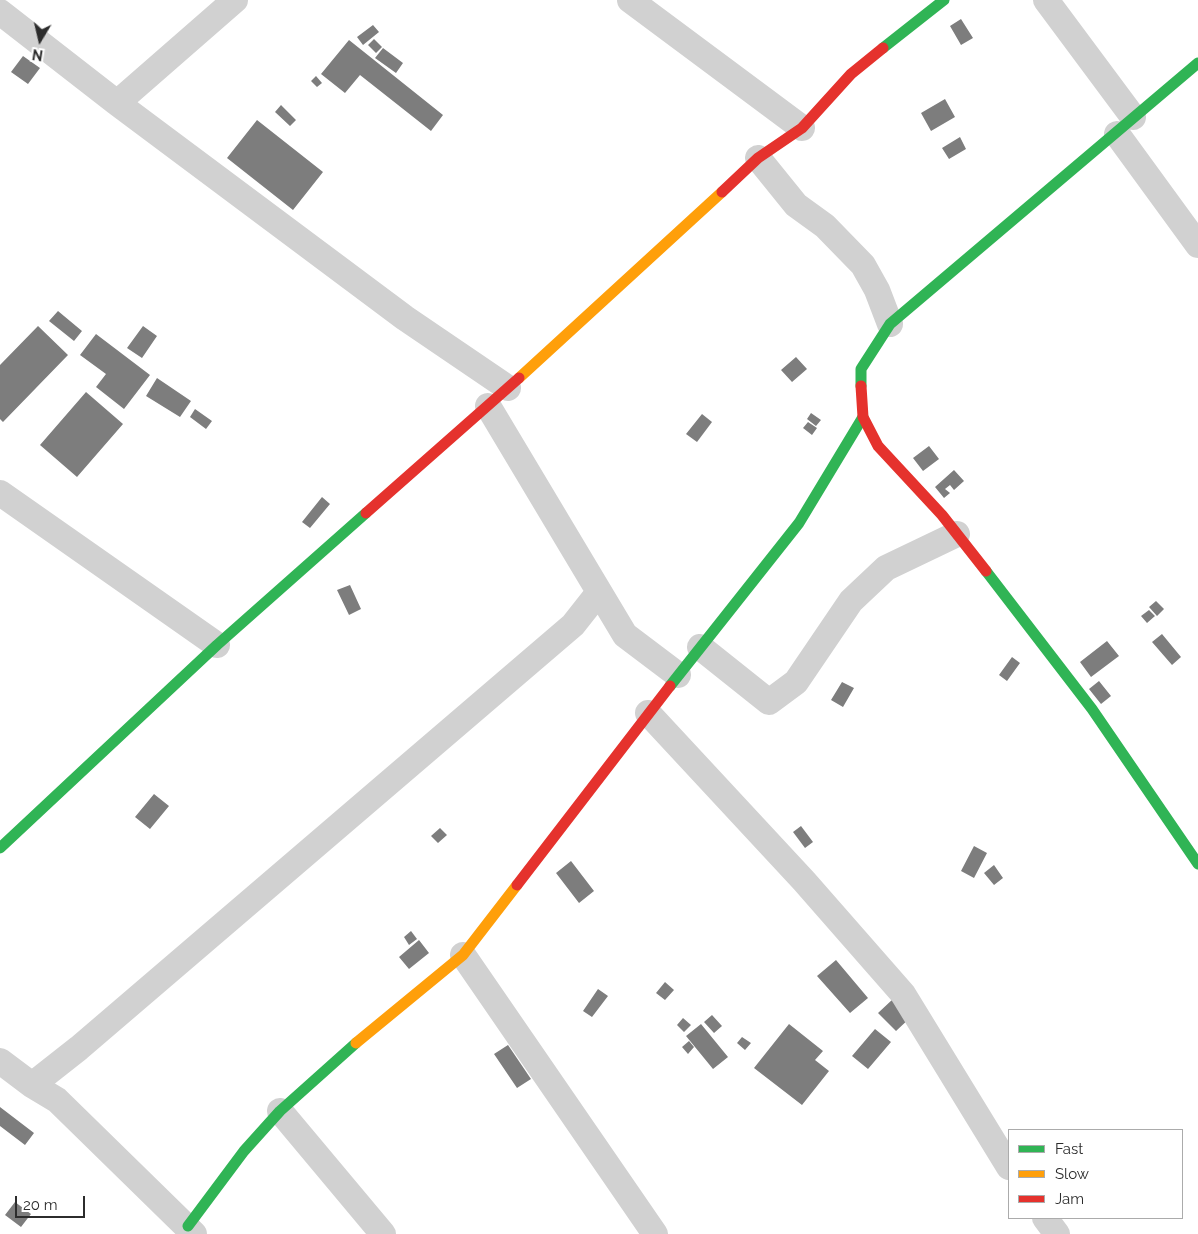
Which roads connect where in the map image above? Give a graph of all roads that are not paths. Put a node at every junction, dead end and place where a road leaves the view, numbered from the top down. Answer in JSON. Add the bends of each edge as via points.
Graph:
{"nodes":[{"id":1,"x":235,"y":0,"type":"edge"},
{"id":2,"x":630,"y":0,"type":"edge"},
{"id":3,"x":944,"y":0,"type":"edge"},
{"id":4,"x":1046,"y":0,"type":"edge"},
{"id":5,"x":0,"y":12,"type":"edge"},
{"id":6,"x":1198,"y":62,"type":"edge"},
{"id":7,"x":117,"y":103,"type":"junction"},
{"id":8,"x":1125,"y":125,"type":"junction"},
{"id":9,"x":802,"y":128,"type":"junction"},
{"id":10,"x":758,"y":158,"type":"junction"},
{"id":11,"x":1198,"y":245,"type":"edge"},
{"id":12,"x":890,"y":324,"type":"junction"},
{"id":13,"x":508,"y":388,"type":"junction"},
{"id":14,"x":488,"y":406,"type":"junction"},
{"id":15,"x":863,"y":417,"type":"junction"},
{"id":16,"x":0,"y":493,"type":"edge"},
{"id":17,"x":957,"y":534,"type":"junction"},
{"id":18,"x":599,"y":592,"type":"junction"},
{"id":19,"x":217,"y":645,"type":"junction"},
{"id":20,"x":700,"y":647,"type":"junction"},
{"id":21,"x":678,"y":675,"type":"junction"},
{"id":22,"x":648,"y":713,"type":"junction"},
{"id":23,"x":0,"y":848,"type":"edge"},
{"id":24,"x":1198,"y":864,"type":"edge"},
{"id":25,"x":463,"y":955,"type":"junction"},
{"id":26,"x":0,"y":1061,"type":"edge"},
{"id":27,"x":32,"y":1085,"type":"junction"},
{"id":28,"x":280,"y":1111,"type":"junction"},
{"id":29,"x":1008,"y":1165,"type":"edge"},
{"id":30,"x":1046,"y":1219,"type":"edge"},
{"id":31,"x":191,"y":1230,"type":"edge"},
{"id":32,"x":382,"y":1234,"type":"edge"},
{"id":33,"x":656,"y":1234,"type":"edge"},
{"id":34,"x":1057,"y":1234,"type":"edge"}],
"edges":[{"from":1,"to":7,"type":"street"},
{"from":2,"to":9,"type":"street"},
{"from":3,"to":9,"type":"street","via":[[851,74]]},
{"from":4,"to":8,"type":"street"},
{"from":5,"to":7,"type":"street"},
{"from":6,"to":8,"type":"street"},
{"from":7,"to":13,"type":"street","via":[[405,318]]},
{"from":8,"to":11,"type":"street"},
{"from":8,"to":12,"type":"street"},
{"from":9,"to":10,"type":"street"},
{"from":10,"to":12,"type":"street","via":[[796,205],[825,226],[863,265]]},
{"from":10,"to":13,"type":"street"},
{"from":12,"to":15,"type":"street","via":[[861,369]]},
{"from":13,"to":14,"type":"street"},
{"from":14,"to":18,"type":"street"},
{"from":14,"to":19,"type":"street"},
{"from":15,"to":17,"type":"street","via":[[878,446]]},
{"from":15,"to":20,"type":"street","via":[[799,523]]},
{"from":16,"to":19,"type":"street"},
{"from":17,"to":20,"type":"street","via":[[886,568],[851,601],[796,682],[769,702]]},
{"from":17,"to":24,"type":"street","via":[[1092,708]]},
{"from":18,"to":21,"type":"street","via":[[625,634]]},
{"from":18,"to":27,"type":"street","via":[[573,626]]},
{"from":19,"to":23,"type":"street"},
{"from":20,"to":21,"type":"street"},
{"from":21,"to":22,"type":"street"},
{"from":22,"to":25,"type":"street"},
{"from":22,"to":29,"type":"street","via":[[804,881],[903,994]]},
{"from":25,"to":28,"type":"street","via":[[366,1034]]},
{"from":25,"to":33,"type":"street"},
{"from":26,"to":27,"type":"street"},
{"from":27,"to":31,"type":"street","via":[[57,1100]]},
{"from":28,"to":31,"type":"street","via":[[244,1151]]},
{"from":28,"to":32,"type":"street"},
{"from":30,"to":34,"type":"street"}]}
